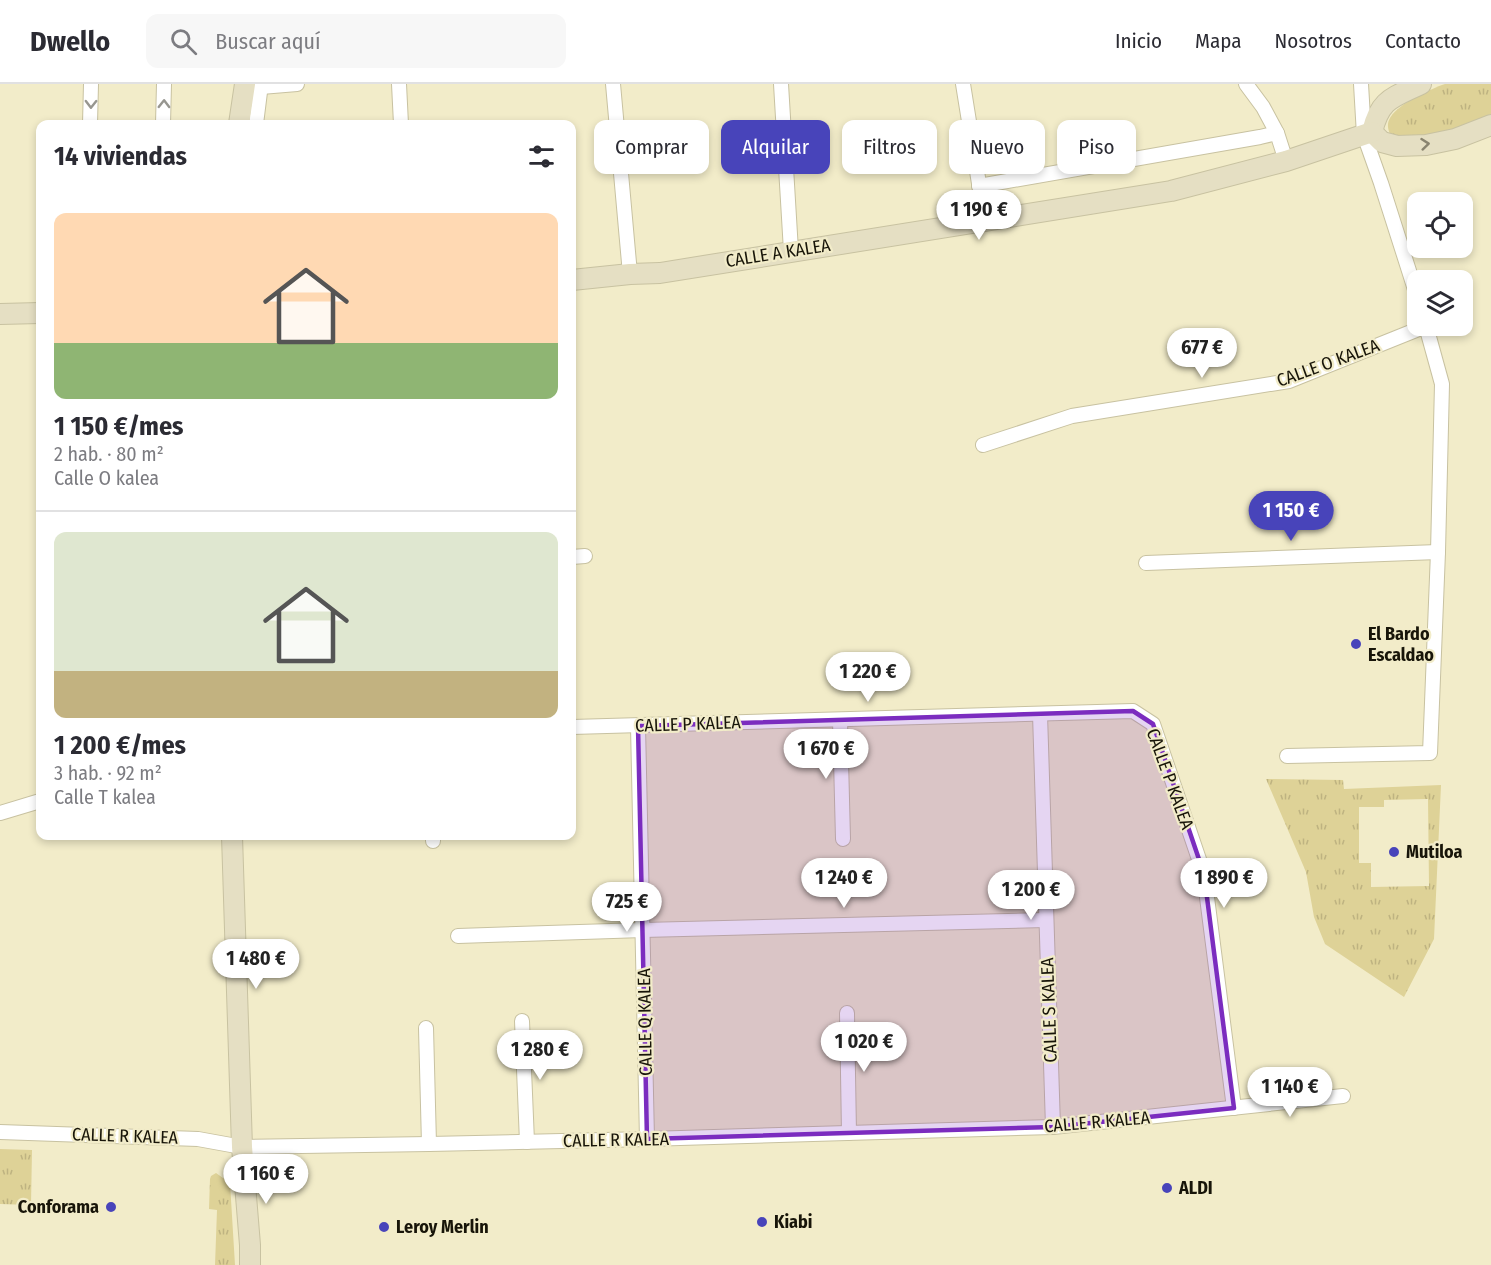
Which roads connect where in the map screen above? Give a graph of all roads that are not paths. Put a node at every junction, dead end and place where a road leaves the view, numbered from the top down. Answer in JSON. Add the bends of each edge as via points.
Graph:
{"nodes":[{"id":1,"x":91,"y":84,"type":"edge"},
{"id":2,"x":164,"y":84,"type":"edge"},
{"id":3,"x":297,"y":84,"type":"edge"},
{"id":4,"x":399,"y":84,"type":"edge"},
{"id":5,"x":613,"y":84,"type":"edge"},
{"id":6,"x":781,"y":84,"type":"edge"},
{"id":7,"x":963,"y":84,"type":"edge"},
{"id":8,"x":1246,"y":84,"type":"edge"},
{"id":9,"x":1361,"y":84,"type":"edge"},
{"id":10,"x":1421,"y":84,"type":"edge"},
{"id":11,"x":256,"y":85,"type":"edge"},
{"id":12,"x":90,"y":120,"type":"edge"},
{"id":13,"x":163,"y":120,"type":"edge"},
{"id":14,"x":241,"y":120,"type":"edge"},
{"id":15,"x":256,"y":120,"type":"edge"},
{"id":16,"x":401,"y":120,"type":"edge"},
{"id":17,"x":1491,"y":125,"type":"edge"},
{"id":18,"x":1277,"y":133,"type":"junction"},
{"id":19,"x":1368,"y":133,"type":"junction"},
{"id":20,"x":1286,"y":161,"type":"junction"},
{"id":21,"x":979,"y":186,"type":"junction"},
{"id":22,"x":985,"y":221,"type":"junction"},
{"id":23,"x":791,"y":251,"type":"junction"},
{"id":24,"x":1409,"y":270,"type":"edge"},
{"id":25,"x":630,"y":274,"type":"junction"},
{"id":26,"x":576,"y":280,"type":"edge"},
{"id":27,"x":36,"y":313,"type":"edge"},
{"id":28,"x":0,"y":314,"type":"edge"},
{"id":29,"x":1407,"y":334,"type":"edge"},
{"id":30,"x":1429,"y":336,"type":"edge"},
{"id":31,"x":983,"y":445,"type":"dead end"},
{"id":32,"x":1438,"y":552,"type":"junction"},
{"id":33,"x":1146,"y":563,"type":"dead end"},
{"id":34,"x":1040,"y":714,"type":"junction"},
{"id":35,"x":840,"y":720,"type":"junction"},
{"id":36,"x":638,"y":726,"type":"junction"},
{"id":37,"x":576,"y":727,"type":"edge"},
{"id":38,"x":1287,"y":756,"type":"dead end"},
{"id":39,"x":36,"y":802,"type":"edge"},
{"id":40,"x":0,"y":813,"type":"edge"},
{"id":41,"x":843,"y":839,"type":"dead end"},
{"id":42,"x":232,"y":840,"type":"edge"},
{"id":43,"x":1046,"y":920,"type":"junction"},
{"id":44,"x":643,"y":930,"type":"junction"},
{"id":45,"x":458,"y":936,"type":"dead end"},
{"id":46,"x":847,"y":1013,"type":"dead end"},
{"id":47,"x":522,"y":1021,"type":"dead end"},
{"id":48,"x":426,"y":1028,"type":"dead end"},
{"id":49,"x":1343,"y":1096,"type":"dead end"},
{"id":50,"x":1234,"y":1108,"type":"junction"},
{"id":51,"x":1053,"y":1127,"type":"junction"},
{"id":52,"x":0,"y":1132,"type":"edge"},
{"id":53,"x":849,"y":1133,"type":"junction"},
{"id":54,"x":647,"y":1139,"type":"junction"},
{"id":55,"x":527,"y":1142,"type":"junction"},
{"id":56,"x":429,"y":1144,"type":"junction"},
{"id":57,"x":242,"y":1147,"type":"junction"},
{"id":58,"x":250,"y":1265,"type":"edge"}],
"edges":[{"from":1,"to":12,"type":"street","one_way":true},
{"from":13,"to":2,"type":"street","one_way":true},
{"from":3,"to":11,"type":"street"},
{"from":4,"to":16,"type":"street"},
{"from":5,"to":25,"type":"street"},
{"from":6,"to":23,"type":"street"},
{"from":7,"to":21,"type":"street"},
{"from":8,"to":18,"type":"street"},
{"from":9,"to":19,"type":"street"},
{"from":10,"to":19,"type":"street","via":[[1381,106]]},
{"from":11,"to":14,"type":"street"},
{"from":11,"to":15,"type":"street"},
{"from":19,"to":17,"type":"street","one_way":true,"via":[[1397,146],[1426,145]]},
{"from":18,"to":20,"type":"street"},
{"from":18,"to":21,"type":"street"},
{"from":19,"to":20,"type":"street","name":"CALLE A KALEA"},
{"from":19,"to":24,"type":"street"},
{"from":20,"to":22,"type":"street","name":"CALLE A KALEA","via":[[1171,191]]},
{"from":21,"to":22,"type":"street"},
{"from":22,"to":23,"type":"street","name":"CALLE A KALEA"},
{"from":23,"to":25,"type":"street","name":"CALLE A KALEA","via":[[660,273]]},
{"from":25,"to":26,"type":"street","name":"CALLE A KALEA"},
{"from":27,"to":28,"type":"street"},
{"from":29,"to":31,"type":"street","name":"CALLE O KALEA","via":[[1289,381],[1071,416]]},
{"from":30,"to":32,"type":"street","name":"CALLE O KALEA","via":[[1442,384]]},
{"from":32,"to":33,"type":"street"},
{"from":32,"to":38,"type":"street","name":"CALLE O KALEA","via":[[1430,753]]},
{"from":34,"to":35,"type":"street","name":"CALLE P KALEA"},
{"from":34,"to":43,"type":"street","name":"CALLE S KALEA"},
{"from":34,"to":50,"type":"street","name":"CALLE P KALEA","via":[[1133,711],[1153,724],[1204,874]]},
{"from":35,"to":36,"type":"street","name":"CALLE P KALEA"},
{"from":35,"to":41,"type":"street"},
{"from":36,"to":37,"type":"street","name":"CALLE P KALEA"},
{"from":36,"to":44,"type":"street","name":"CALLE Q KALEA"},
{"from":39,"to":40,"type":"street"},
{"from":42,"to":57,"type":"street"},
{"from":43,"to":44,"type":"street"},
{"from":43,"to":51,"type":"street","name":"CALLE S KALEA"},
{"from":44,"to":45,"type":"street"},
{"from":44,"to":54,"type":"street","name":"CALLE Q KALEA"},
{"from":46,"to":53,"type":"street"},
{"from":47,"to":55,"type":"street"},
{"from":48,"to":56,"type":"street"},
{"from":49,"to":50,"type":"street","name":"CALLE R KALEA"},
{"from":50,"to":51,"type":"street","name":"CALLE R KALEA"},
{"from":51,"to":53,"type":"street","name":"CALLE R KALEA"},
{"from":52,"to":57,"type":"street","name":"CALLE R KALEA","via":[[198,1139]]},
{"from":53,"to":54,"type":"street","name":"CALLE R KALEA"},
{"from":54,"to":55,"type":"street","name":"CALLE R KALEA"},
{"from":55,"to":56,"type":"street","name":"CALLE R KALEA"},
{"from":56,"to":57,"type":"street","name":"CALLE R KALEA"},
{"from":57,"to":58,"type":"street"}]}
